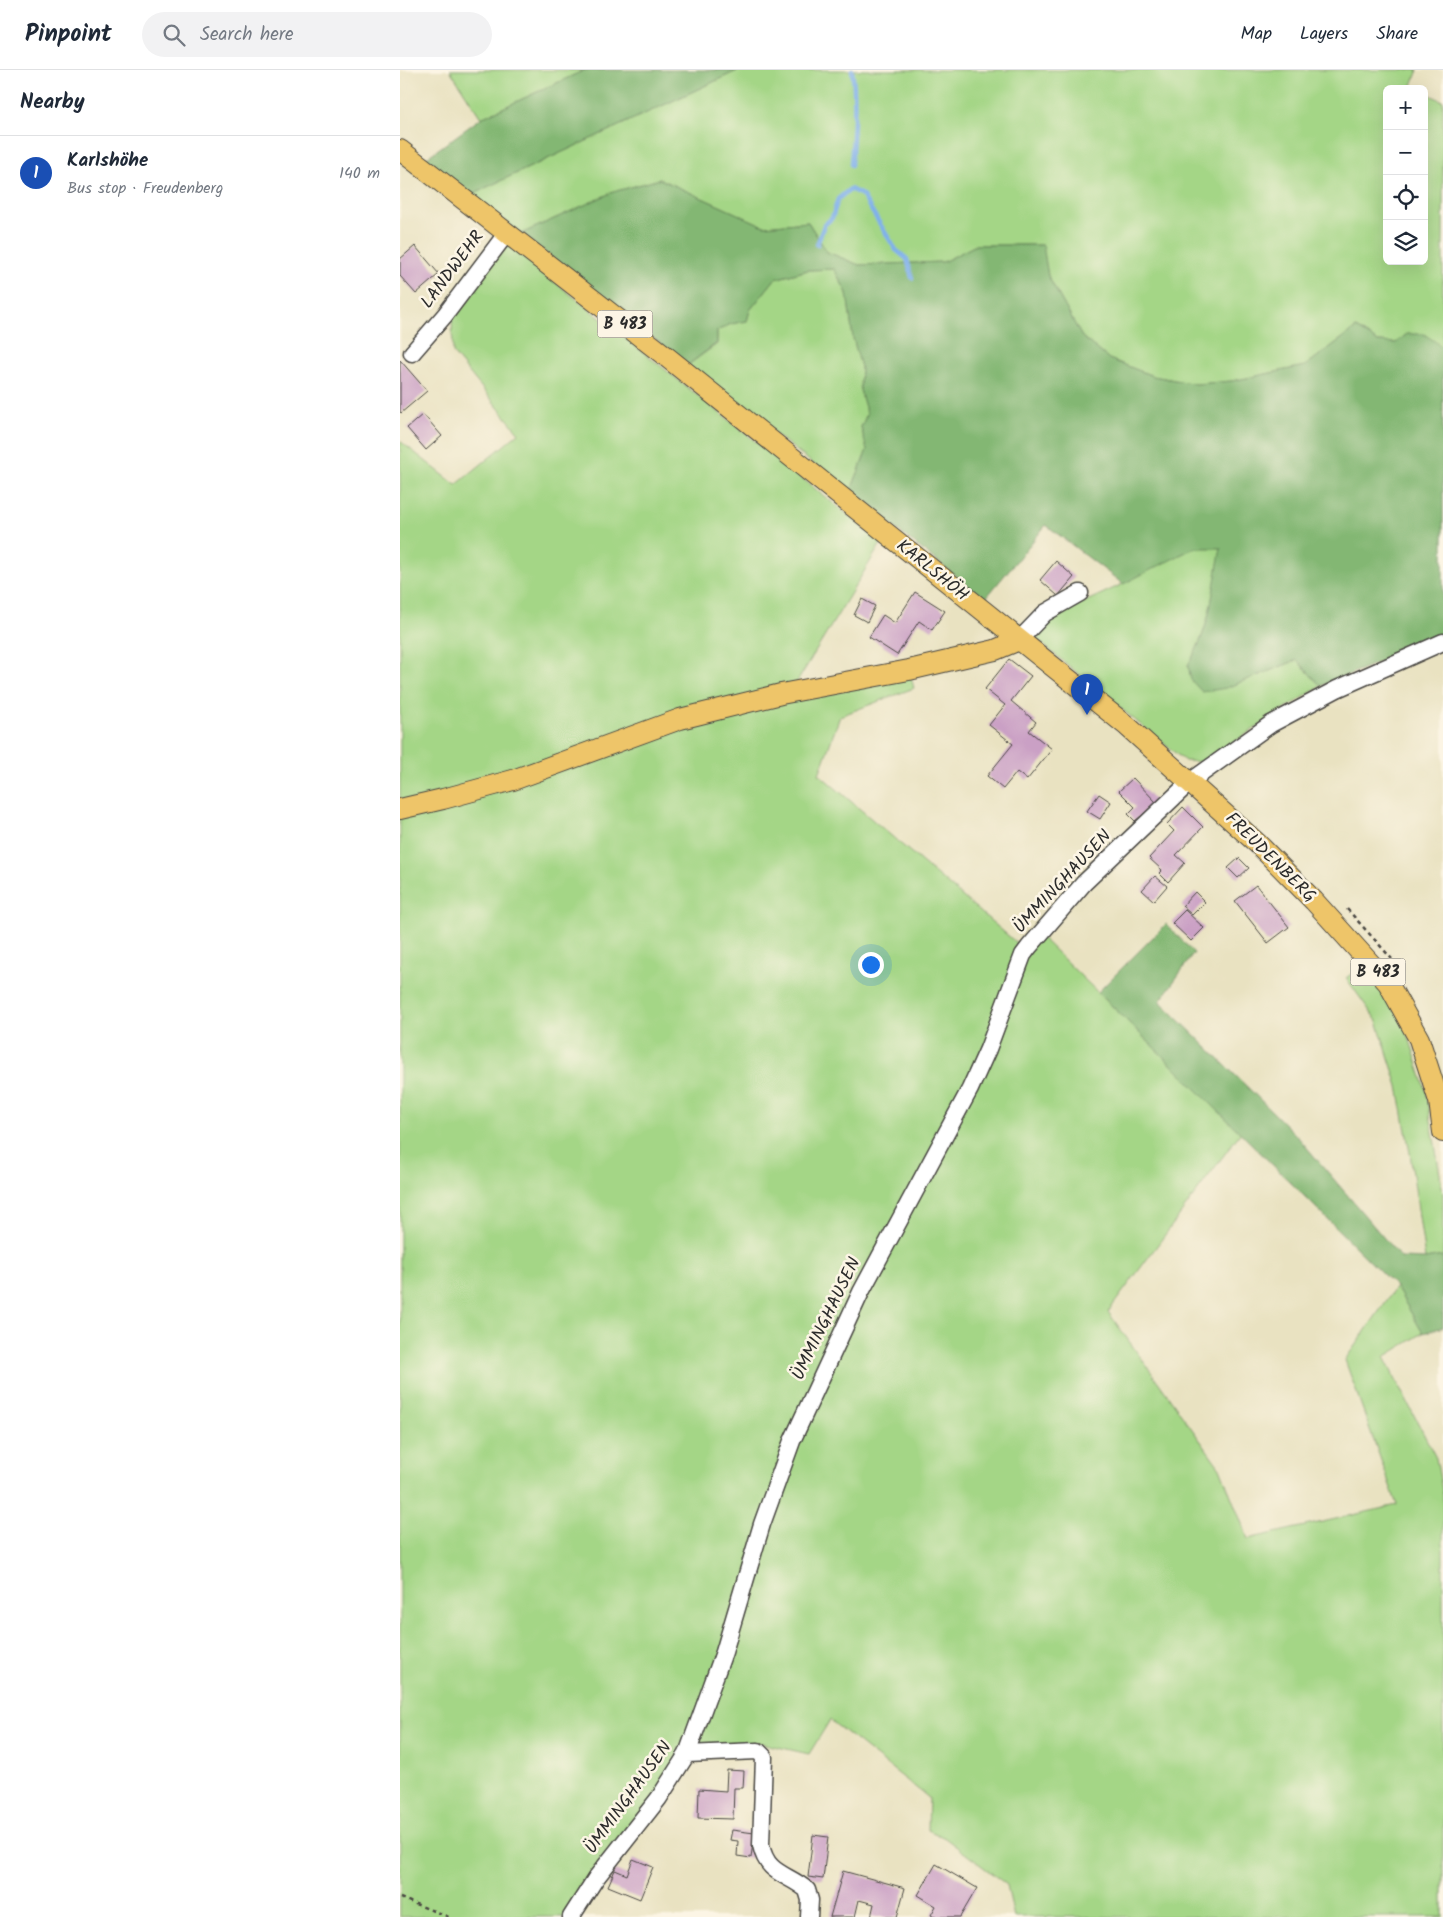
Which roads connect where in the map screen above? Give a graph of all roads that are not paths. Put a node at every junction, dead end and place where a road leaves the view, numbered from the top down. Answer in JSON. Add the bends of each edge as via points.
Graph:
{"nodes":[{"id":1,"x":400,"y":150,"type":"edge"},
{"id":2,"x":506,"y":234,"type":"junction"},
{"id":3,"x":412,"y":353,"type":"dead end"},
{"id":4,"x":1080,"y":593,"type":"dead end"},
{"id":5,"x":1019,"y":640,"type":"junction"},
{"id":6,"x":1443,"y":642,"type":"edge"},
{"id":7,"x":1191,"y":781,"type":"junction"},
{"id":8,"x":400,"y":808,"type":"edge"},
{"id":9,"x":1443,"y":1132,"type":"edge"},
{"id":10,"x":687,"y":1754,"type":"junction"},
{"id":11,"x":571,"y":1917,"type":"edge"},
{"id":12,"x":809,"y":1917,"type":"edge"}],
"edges":[{"from":1,"to":2,"type":"main road","number":"B 483"},
{"from":2,"to":3,"type":"street","name":"LANDWEHR"},
{"from":2,"to":5,"type":"main road","name":"KARLSHÖH","number":"B 483","via":[[663,354]]},
{"from":4,"to":5,"type":"street","via":[[1045,613]]},
{"from":5,"to":7,"type":"main road","name":"FREUDENBERG","number":"B 483"},
{"from":5,"to":8,"type":"main road","via":[[995,650],[781,694],[680,719],[513,780]]},
{"from":6,"to":7,"type":"street","name":"ÜMMINGHAUSEN","via":[[1337,689],[1270,724]]},
{"from":7,"to":9,"type":"main road","name":"FREUDENBERG","number":"B 483","via":[[1314,901],[1388,983],[1419,1039],[1439,1101]]},
{"from":7,"to":10,"type":"street","name":"ÜMMINGHAUSEN","via":[[1084,883],[1023,955],[970,1089],[861,1292],[792,1441],[762,1524],[724,1652]]},
{"from":10,"to":11,"type":"street","name":"ÜMMINGHAUSEN"},
{"from":10,"to":12,"type":"street","via":[[758,1751],[764,1757],[761,1845],[764,1859],[772,1868],[807,1890]]}]}
